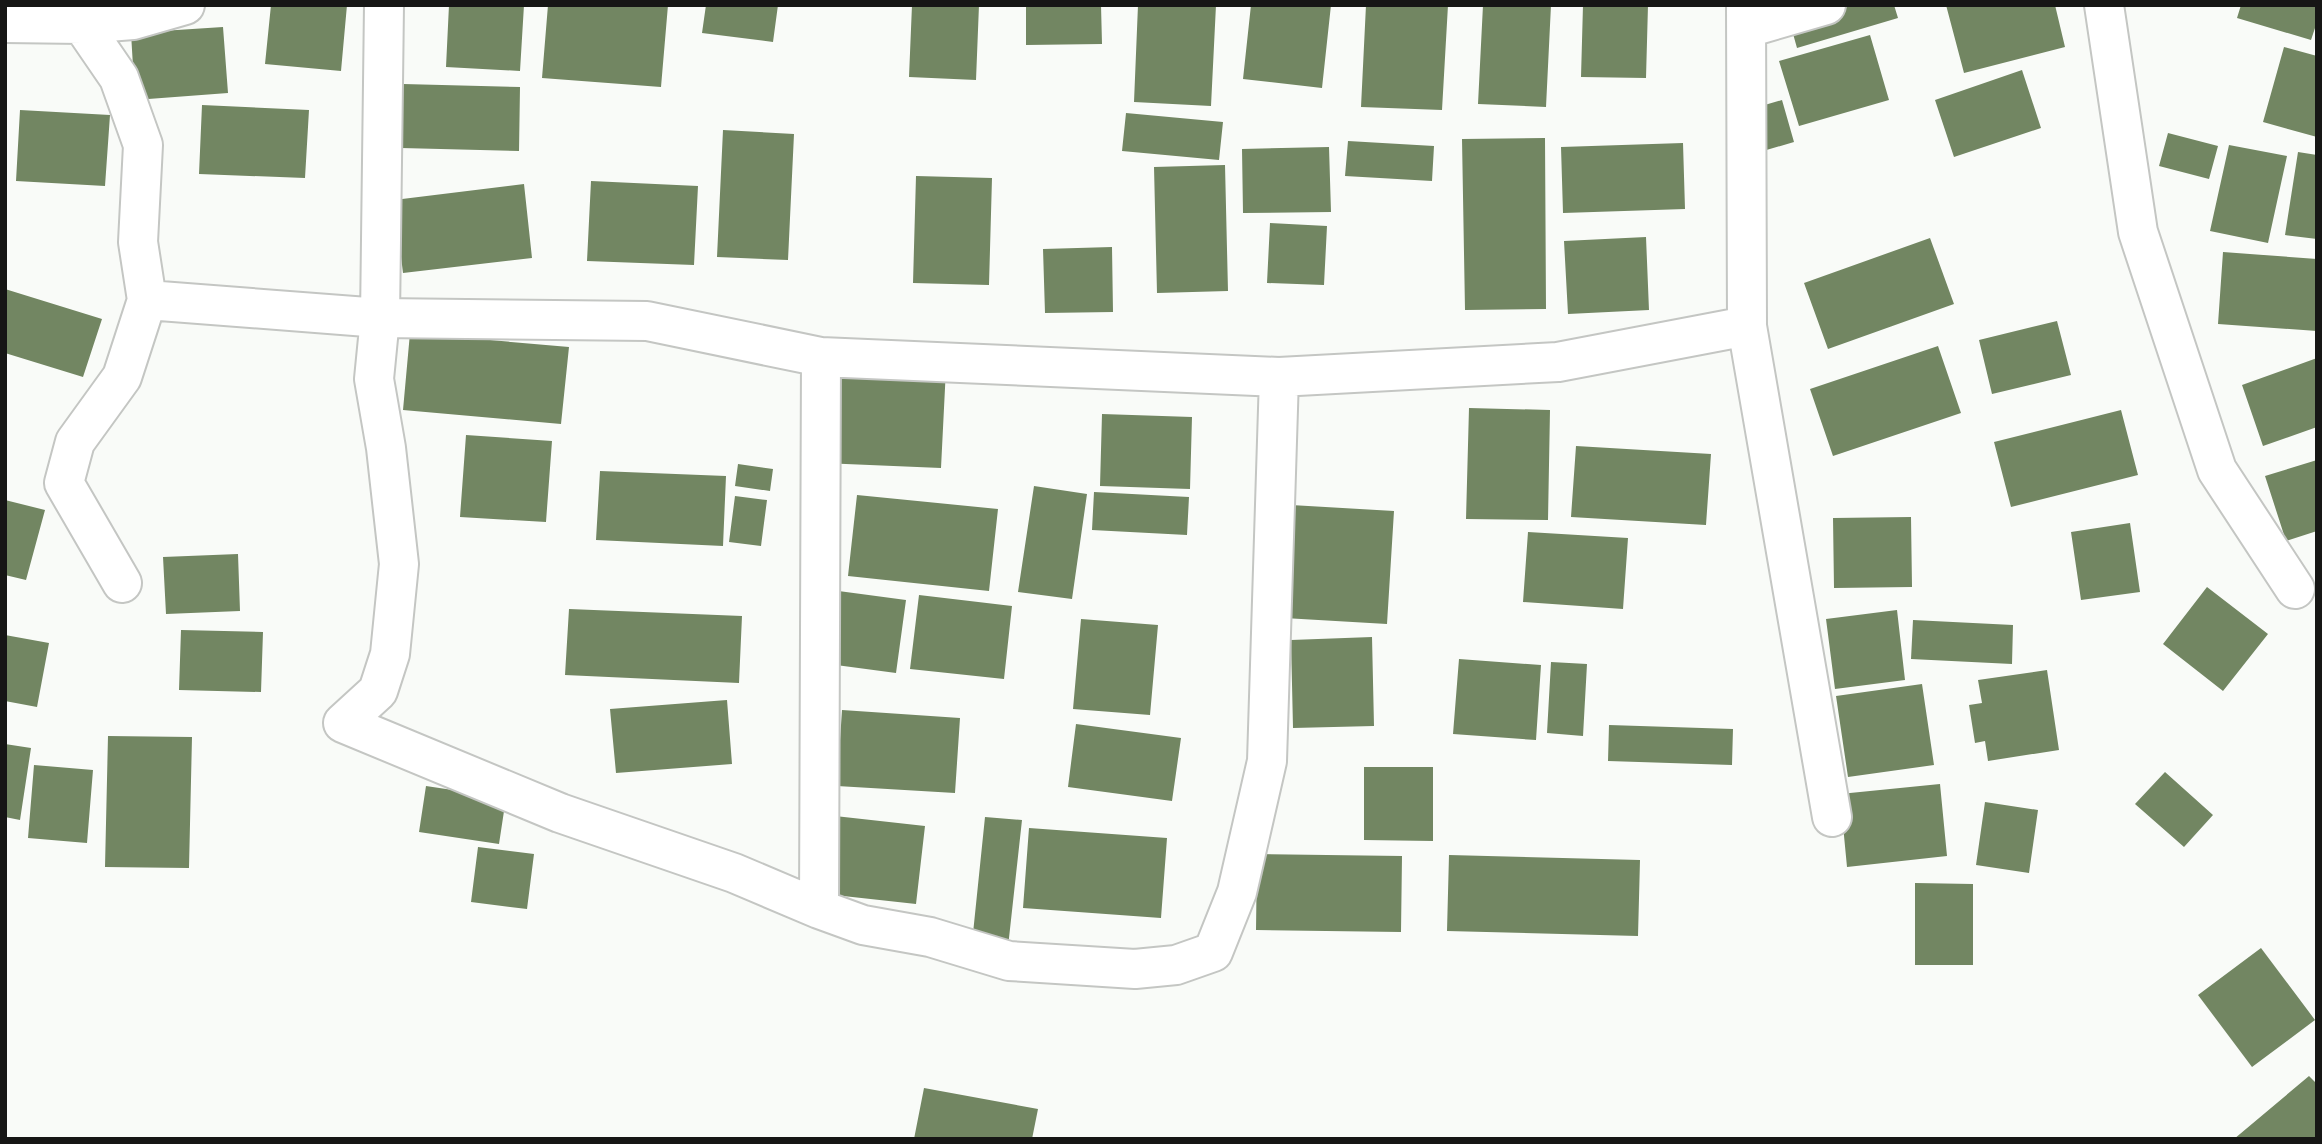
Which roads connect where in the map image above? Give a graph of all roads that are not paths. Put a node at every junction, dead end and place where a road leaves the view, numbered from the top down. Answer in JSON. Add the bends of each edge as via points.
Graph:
{"nodes":[{"id":1,"x":186,"y":5,"type":"edge"},
{"id":2,"x":384,"y":5,"type":"edge"},
{"id":3,"x":1826,"y":5,"type":"edge"},
{"id":4,"x":2104,"y":5,"type":"edge"},
{"id":5,"x":1747,"y":17,"type":"edge"},
{"id":6,"x":5,"y":23,"type":"edge"},
{"id":7,"x":82,"y":24,"type":"junction"},
{"id":8,"x":147,"y":300,"type":"junction"},
{"id":9,"x":380,"y":318,"type":"junction"},
{"id":10,"x":1747,"y":326,"type":"junction"},
{"id":11,"x":821,"y":357,"type":"junction"},
{"id":12,"x":1279,"y":377,"type":"junction"},
{"id":13,"x":122,"y":583,"type":"dead end"},
{"id":14,"x":2295,"y":589,"type":"dead end"},
{"id":15,"x":1832,"y":817,"type":"dead end"},
{"id":16,"x":819,"y":909,"type":"junction"}],
"edges":[{"from":1,"to":7,"type":"street","via":[[133,20]]},
{"from":2,"to":9,"type":"street"},
{"from":3,"to":5,"type":"street"},
{"from":4,"to":14,"type":"street","via":[[2138,232],[2217,470]]},
{"from":5,"to":10,"type":"street"},
{"from":6,"to":7,"type":"street"},
{"from":7,"to":8,"type":"street","via":[[119,78],[143,145],[138,242]]},
{"from":8,"to":9,"type":"street"},
{"from":8,"to":13,"type":"street","via":[[122,377],[75,442],[64,483]]},
{"from":9,"to":11,"type":"street","via":[[647,321]]},
{"from":9,"to":16,"type":"street","via":[[374,379],[398,564],[393,628],[378,691],[343,723],[560,813],[734,873]]},
{"from":10,"to":12,"type":"street","via":[[1558,362]]},
{"from":10,"to":15,"type":"street"},
{"from":11,"to":12,"type":"street"},
{"from":11,"to":16,"type":"street"},
{"from":12,"to":16,"type":"street","via":[[1266,761],[1237,892],[1213,952],[1176,965],[1135,970],[1009,961],[930,937],[863,925]]}]}
